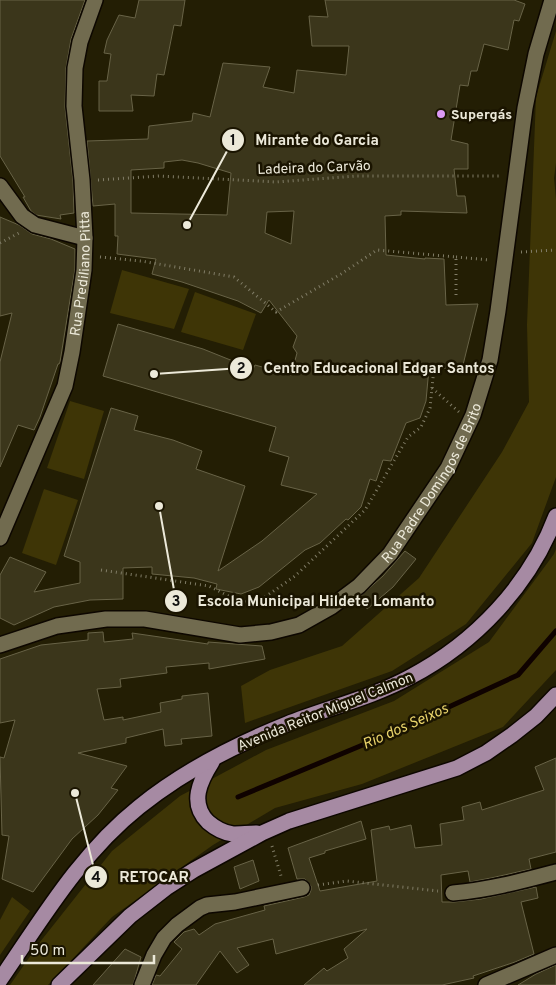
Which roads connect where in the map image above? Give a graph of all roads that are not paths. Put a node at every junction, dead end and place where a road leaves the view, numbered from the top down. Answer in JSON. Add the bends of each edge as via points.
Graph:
{"nodes":[{"id":1,"x":94,"y":0,"type":"edge"},
{"id":2,"x":552,"y":0,"type":"edge"},
{"id":3,"x":0,"y":186,"type":"edge"},
{"id":4,"x":85,"y":238,"type":"junction"},
{"id":5,"x":556,"y":516,"type":"edge"},
{"id":6,"x":0,"y":538,"type":"edge"},
{"id":7,"x":0,"y":645,"type":"edge"},
{"id":8,"x":556,"y":695,"type":"edge"},
{"id":9,"x":214,"y":758,"type":"junction"},
{"id":10,"x":264,"y":832,"type":"junction"},
{"id":11,"x":556,"y":872,"type":"edge"},
{"id":12,"x":302,"y":888,"type":"road end"},
{"id":13,"x":453,"y":893,"type":"road end"},
{"id":14,"x":101,"y":943,"type":"junction"},
{"id":15,"x":556,"y":955,"type":"edge"},
{"id":16,"x":0,"y":980,"type":"edge"},
{"id":17,"x":59,"y":985,"type":"edge"},
{"id":18,"x":69,"y":985,"type":"edge"},
{"id":19,"x":142,"y":985,"type":"edge"},
{"id":20,"x":486,"y":985,"type":"edge"}],
"edges":[{"from":1,"to":4,"type":"street","name":"Rua Prediliano Pitta","via":[[75,68],[74,106]]},
{"from":2,"to":7,"type":"street","name":"Rua Padre Domingos de Brito","via":[[527,99],[490,360],[469,422],[448,468],[390,554],[359,586],[331,607],[300,625],[271,632],[240,635],[145,619],[106,619],[57,626]]},
{"from":3,"to":4,"type":"street","via":[[22,216],[35,225]]},
{"from":4,"to":6,"type":"street","name":"Rua Prediliano Pitta","via":[[80,305],[64,386]]},
{"from":5,"to":9,"type":"main road","name":"Avenida Reitor Miguel Calmon","via":[[538,555],[515,588],[469,638],[442,658],[410,678],[286,724]]},
{"from":8,"to":10,"type":"main road","via":[[512,735],[457,768],[289,821]]},
{"from":9,"to":10,"type":"main road","via":[[197,793],[202,816],[214,828],[232,834]]},
{"from":9,"to":16,"type":"main road","name":"Avenida Reitor Miguel Calmon","via":[[139,807],[100,844],[56,896]]},
{"from":10,"to":14,"type":"main road","via":[[166,888]]},
{"from":11,"to":13,"type":"street","via":[[503,886]]},
{"from":12,"to":19,"type":"street","via":[[235,902],[206,904],[164,938]]},
{"from":14,"to":17,"type":"main road"},
{"from":14,"to":18,"type":"main road"},
{"from":15,"to":20,"type":"street"}]}
